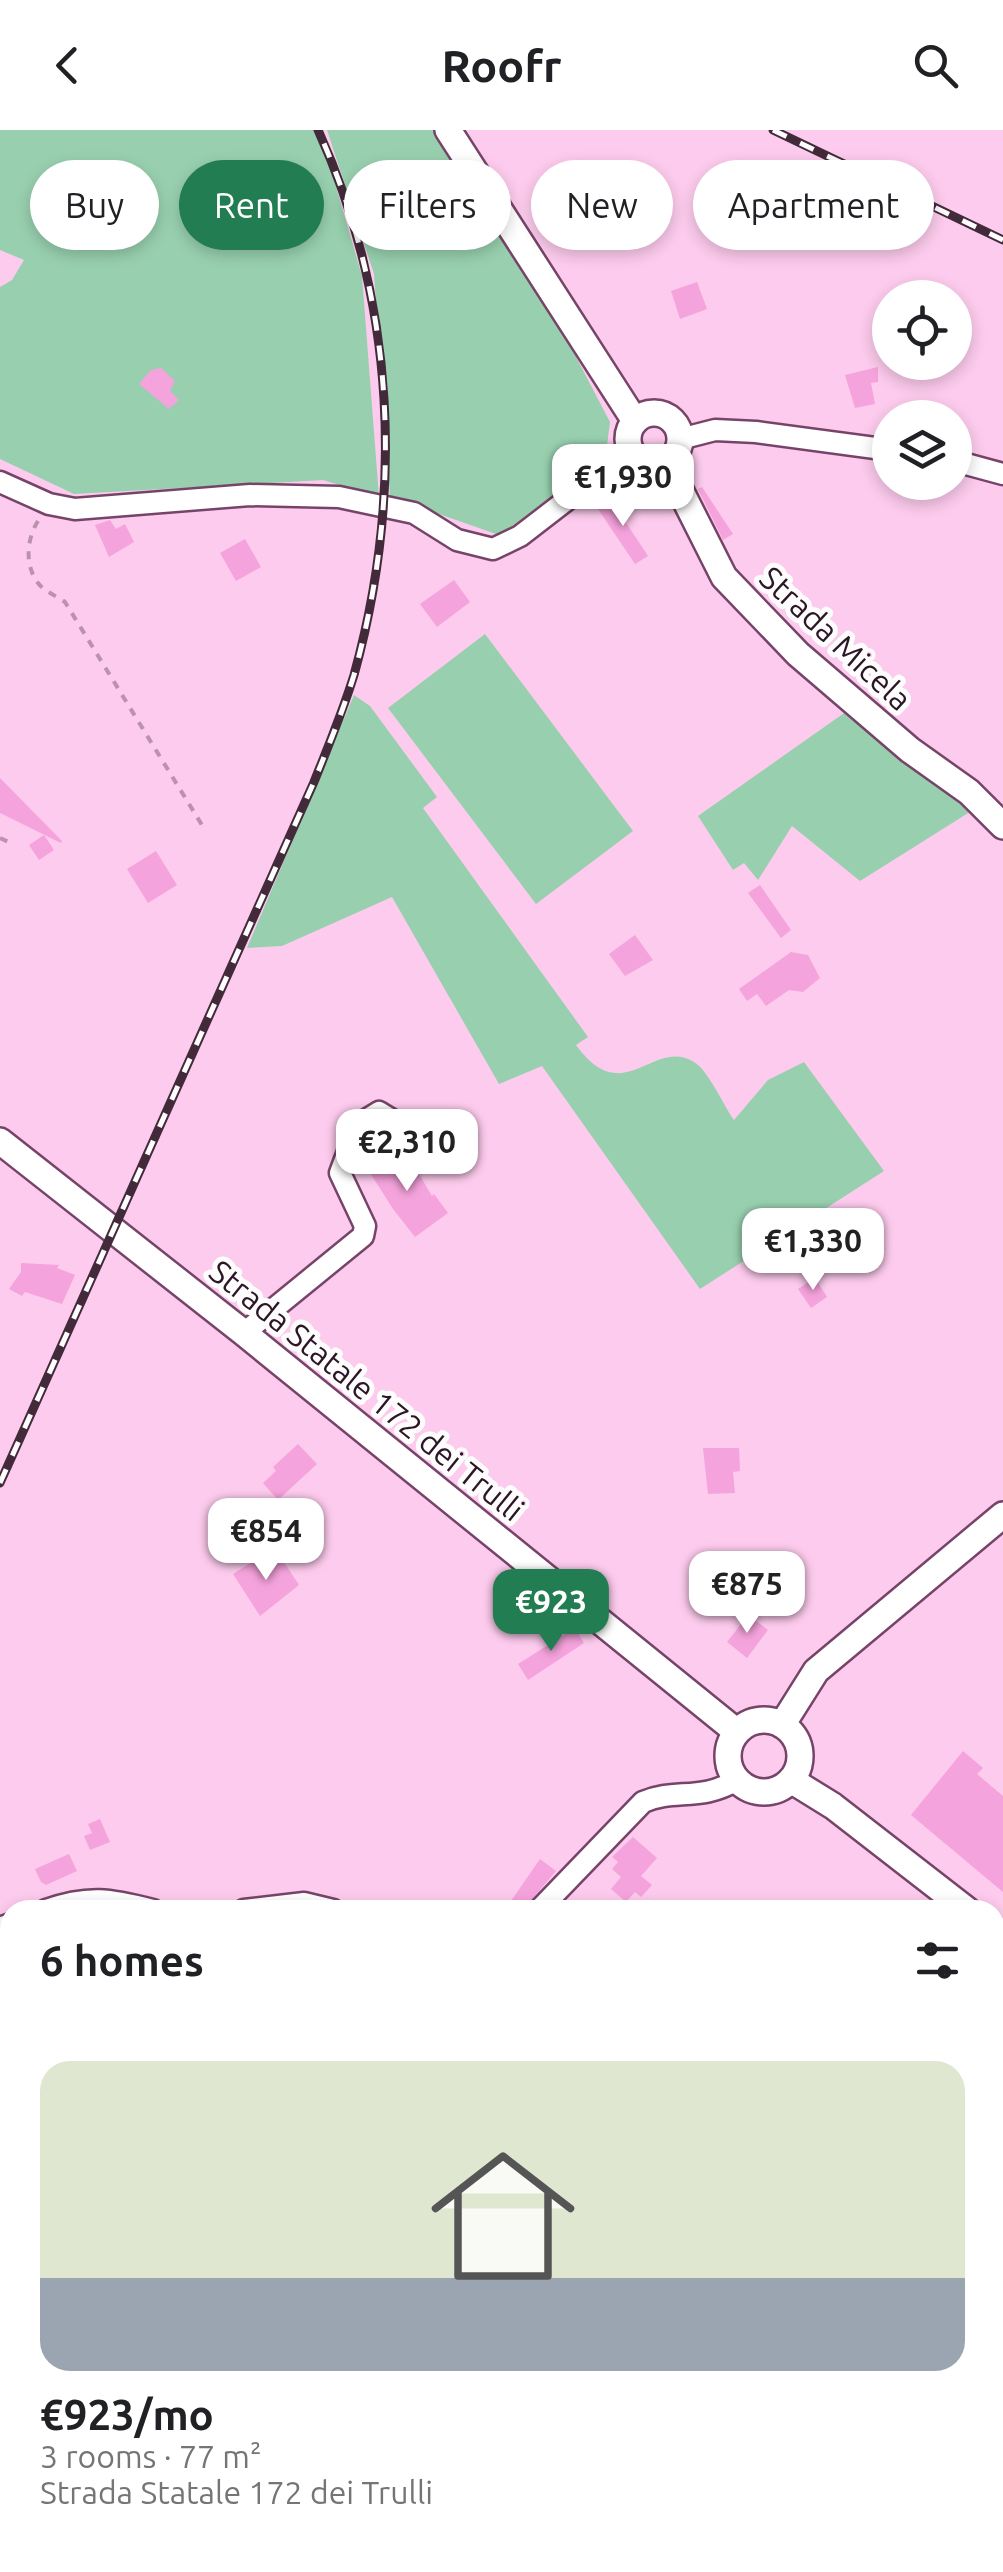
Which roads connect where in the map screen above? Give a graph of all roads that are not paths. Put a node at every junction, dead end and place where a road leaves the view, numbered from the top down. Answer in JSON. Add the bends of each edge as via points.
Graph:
{"nodes":[{"id":1,"x":448,"y":130,"type":"edge"},
{"id":2,"x":635,"y":421,"type":"junction"},
{"id":3,"x":680,"y":440,"type":"junction"},
{"id":4,"x":872,"y":448,"type":"edge"},
{"id":5,"x":634,"y":456,"type":"junction"},
{"id":6,"x":666,"y":462,"type":"junction"},
{"id":7,"x":972,"y":466,"type":"edge"},
{"id":8,"x":1003,"y":474,"type":"edge"},
{"id":9,"x":0,"y":482,"type":"edge"},
{"id":10,"x":1003,"y":826,"type":"edge"},
{"id":11,"x":410,"y":1130,"type":"dead end"},
{"id":12,"x":0,"y":1140,"type":"edge"},
{"id":13,"x":244,"y":1332,"type":"junction"},
{"id":14,"x":1002,"y":1519,"type":"edge"},
{"id":15,"x":782,"y":1725,"type":"junction"},
{"id":16,"x":737,"y":1732,"type":"junction"},
{"id":17,"x":736,"y":1780,"type":"junction"},
{"id":18,"x":791,"y":1780,"type":"junction"},
{"id":19,"x":74,"y":1900,"type":"edge"},
{"id":20,"x":106,"y":1900,"type":"edge"},
{"id":21,"x":549,"y":1900,"type":"edge"},
{"id":22,"x":949,"y":1900,"type":"edge"}],
"edges":[{"from":1,"to":2,"type":"main road"},
{"from":2,"to":3,"type":"main road","via":[[651,413],[668,417]]},
{"from":2,"to":5,"type":"main road","via":[[628,434]]},
{"from":3,"to":4,"type":"street","via":[[714,430]]},
{"from":3,"to":6,"type":"main road"},
{"from":5,"to":6,"type":"main road","via":[[645,464]]},
{"from":5,"to":9,"type":"street","via":[[493,549],[457,540],[414,513],[339,497],[250,495],[75,509]]},
{"from":6,"to":10,"type":"main road","name":"Strada Micela","via":[[724,576],[798,654]]},
{"from":7,"to":8,"type":"street"},
{"from":11,"to":13,"type":"street","via":[[379,1112],[358,1125],[340,1173],[365,1226],[363,1236]]},
{"from":12,"to":13,"type":"main road","name":"Strada Statale 172 dei Trulli"},
{"from":13,"to":16,"type":"main road","name":"Strada Statale 172 dei Trulli"},
{"from":14,"to":15,"type":"main road","via":[[816,1670]]},
{"from":15,"to":16,"type":"main road","via":[[758,1720]]},
{"from":15,"to":18,"type":"main road","via":[[800,1750]]},
{"from":16,"to":17,"type":"main road","via":[[728,1751]]},
{"from":17,"to":18,"type":"main road","via":[[770,1792]]},
{"from":17,"to":21,"type":"street","via":[[699,1795],[643,1802]]},
{"from":18,"to":22,"type":"main road"},
{"from":19,"to":20,"type":"street"}]}
